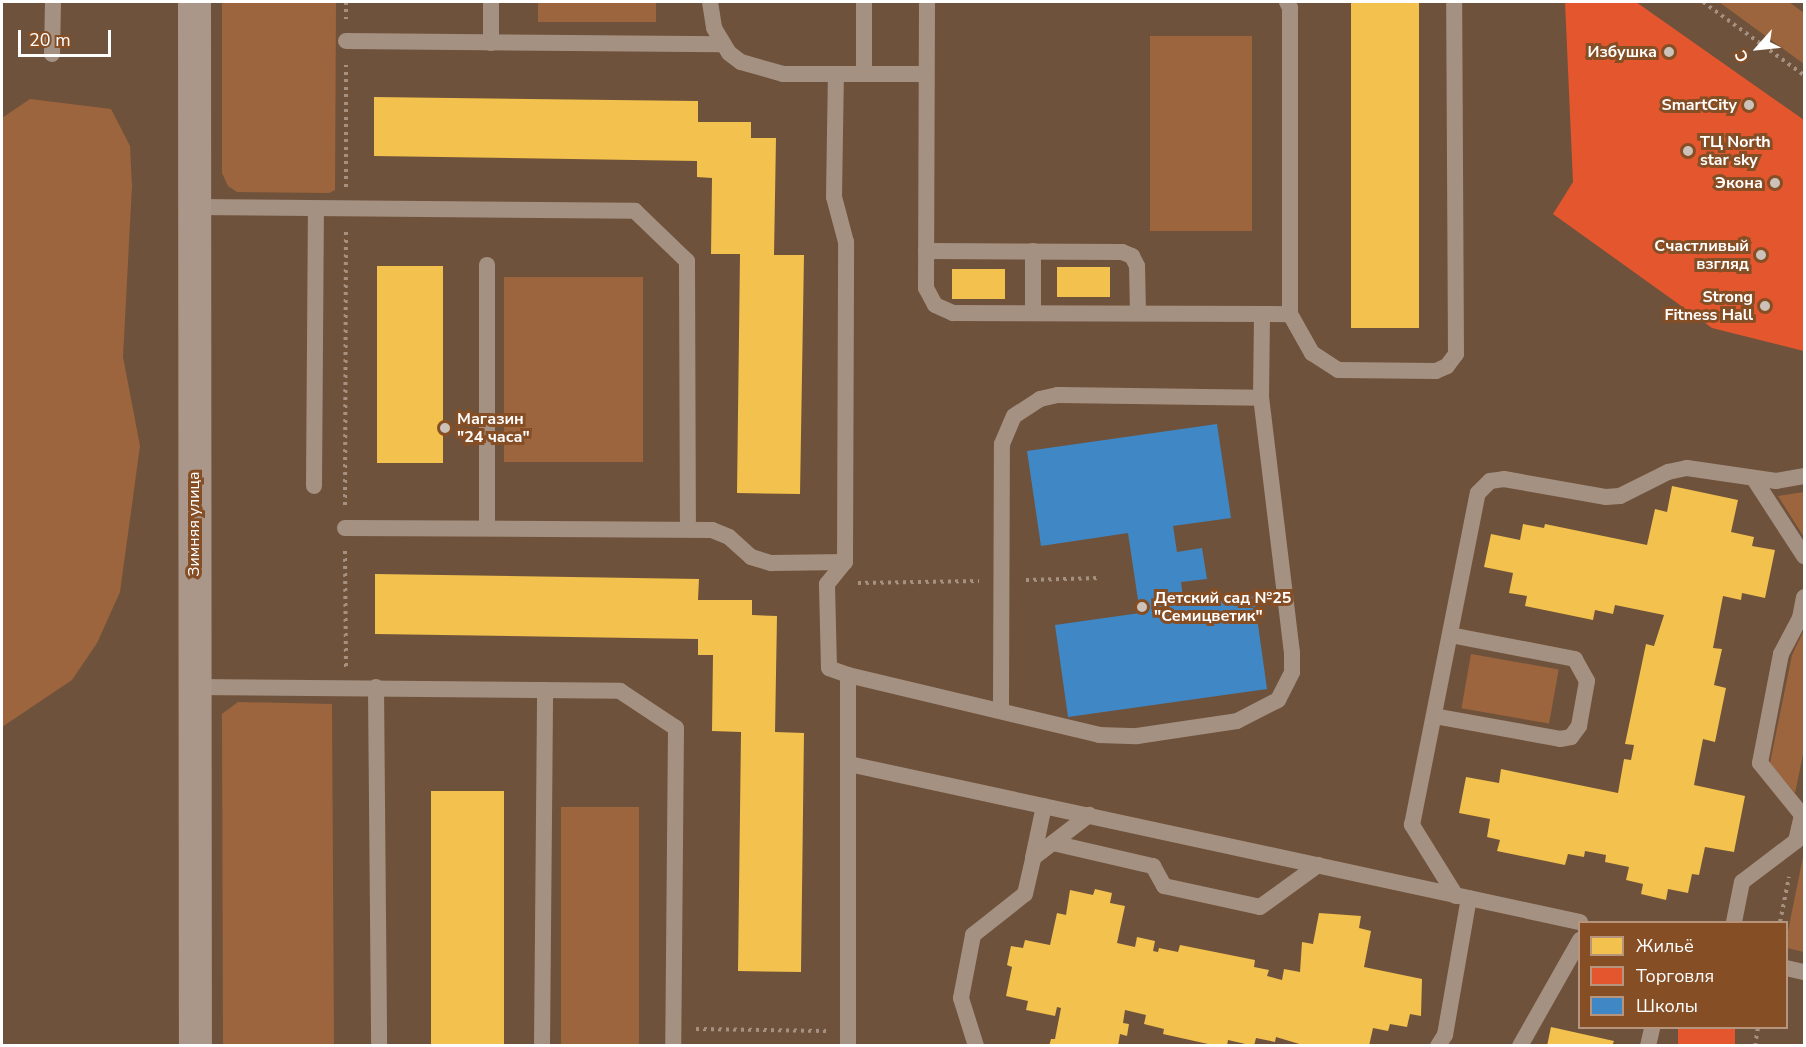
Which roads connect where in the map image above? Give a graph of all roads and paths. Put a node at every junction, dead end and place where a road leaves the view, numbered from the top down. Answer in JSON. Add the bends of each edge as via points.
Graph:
{"nodes":[{"id":1,"x":53,"y":2,"type":"edge"},
{"id":2,"x":194,"y":2,"type":"edge"},
{"id":3,"x":346,"y":2,"type":"edge"},
{"id":4,"x":491,"y":2,"type":"edge"},
{"id":5,"x":710,"y":2,"type":"edge"},
{"id":6,"x":864,"y":2,"type":"edge"},
{"id":7,"x":927,"y":2,"type":"edge"},
{"id":8,"x":1287,"y":2,"type":"edge"},
{"id":9,"x":1454,"y":2,"type":"edge"},
{"id":10,"x":1702,"y":2,"type":"edge"},
{"id":11,"x":346,"y":41,"type":"junction"},
{"id":12,"x":491,"y":43,"type":"junction"},
{"id":13,"x":722,"y":44,"type":"junction"},
{"id":14,"x":52,"y":54,"type":"dead end"},
{"id":15,"x":836,"y":74,"type":"junction"},
{"id":16,"x":864,"y":74,"type":"junction"},
{"id":17,"x":926,"y":74,"type":"junction"},
{"id":18,"x":1804,"y":75,"type":"edge"},
{"id":19,"x":194,"y":207,"type":"junction"},
{"id":20,"x":316,"y":209,"type":"junction"},
{"id":21,"x":346,"y":209,"type":"junction"},
{"id":22,"x":926,"y":251,"type":"junction"},
{"id":23,"x":1034,"y":251,"type":"junction"},
{"id":24,"x":487,"y":265,"type":"dead end"},
{"id":25,"x":1033,"y":313,"type":"junction"},
{"id":26,"x":1138,"y":314,"type":"junction"},
{"id":27,"x":1262,"y":314,"type":"junction"},
{"id":28,"x":1290,"y":314,"type":"junction"},
{"id":29,"x":1261,"y":398,"type":"junction"},
{"id":30,"x":1804,"y":476,"type":"edge"},
{"id":31,"x":1754,"y":479,"type":"junction"},
{"id":32,"x":314,"y":486,"type":"dead end"},
{"id":33,"x":487,"y":526,"type":"junction"},
{"id":34,"x":345,"y":528,"type":"junction"},
{"id":35,"x":688,"y":528,"type":"junction"},
{"id":36,"x":1804,"y":556,"type":"edge"},
{"id":37,"x":845,"y":562,"type":"junction"},
{"id":38,"x":1101,"y":578,"type":"dead end"},
{"id":39,"x":1001,"y":580,"type":"junction"},
{"id":40,"x":827,"y":584,"type":"junction"},
{"id":41,"x":1804,"y":597,"type":"edge"},
{"id":42,"x":1450,"y":635,"type":"junction"},
{"id":43,"x":848,"y":675,"type":"junction"},
{"id":44,"x":193,"y":687,"type":"junction"},
{"id":45,"x":346,"y":687,"type":"junction"},
{"id":46,"x":376,"y":687,"type":"junction"},
{"id":47,"x":545,"y":690,"type":"junction"},
{"id":48,"x":1001,"y":711,"type":"junction"},
{"id":49,"x":1434,"y":716,"type":"junction"},
{"id":50,"x":849,"y":764,"type":"junction"},
{"id":51,"x":1044,"y":806,"type":"junction"},
{"id":52,"x":1089,"y":816,"type":"junction"},
{"id":53,"x":1796,"y":841,"type":"junction"},
{"id":54,"x":1053,"y":843,"type":"junction"},
{"id":55,"x":1034,"y":858,"type":"junction"},
{"id":56,"x":1318,"y":865,"type":"junction"},
{"id":57,"x":1462,"y":897,"type":"junction"},
{"id":58,"x":1734,"y":921,"type":"edge"},
{"id":59,"x":1780,"y":921,"type":"edge"},
{"id":60,"x":1578,"y":922,"type":"edge"},
{"id":61,"x":1578,"y":944,"type":"edge"},
{"id":62,"x":1788,"y":968,"type":"edge"},
{"id":63,"x":1804,"y":972,"type":"edge"},
{"id":64,"x":1652,"y":1029,"type":"edge"},
{"id":65,"x":1758,"y":1029,"type":"edge"},
{"id":66,"x":673,"y":1037,"type":"edge"},
{"id":67,"x":848,"y":1038,"type":"edge"},
{"id":68,"x":195,"y":1046,"type":"edge"},
{"id":69,"x":379,"y":1046,"type":"edge"},
{"id":70,"x":542,"y":1046,"type":"edge"},
{"id":71,"x":976,"y":1046,"type":"edge"},
{"id":72,"x":1438,"y":1046,"type":"edge"},
{"id":73,"x":1520,"y":1046,"type":"edge"},
{"id":74,"x":1648,"y":1046,"type":"edge"},
{"id":75,"x":1755,"y":1046,"type":"edge"}],
"edges":[{"from":1,"to":14,"type":"lane"},
{"from":2,"to":19,"type":"street","name":"Зимняя улица"},
{"from":3,"to":11,"type":"path"},
{"from":4,"to":12,"type":"lane"},
{"from":5,"to":13,"type":"lane","via":[[714,28]]},
{"from":6,"to":16,"type":"lane"},
{"from":7,"to":17,"type":"lane"},
{"from":8,"to":28,"type":"lane"},
{"from":9,"to":28,"type":"lane","via":[[1456,354],[1447,366],[1436,371],[1338,370],[1312,353]]},
{"from":10,"to":18,"type":"path"},
{"from":11,"to":12,"type":"lane"},
{"from":11,"to":21,"type":"path"},
{"from":12,"to":13,"type":"lane"},
{"from":13,"to":15,"type":"lane","via":[[741,62],[763,71]]},
{"from":15,"to":16,"type":"lane"},
{"from":15,"to":37,"type":"lane","via":[[834,197],[846,242]]},
{"from":16,"to":17,"type":"lane"},
{"from":17,"to":22,"type":"lane"},
{"from":19,"to":20,"type":"lane"},
{"from":19,"to":44,"type":"street","name":"Зимняя улица"},
{"from":20,"to":21,"type":"lane"},
{"from":20,"to":32,"type":"lane"},
{"from":21,"to":34,"type":"path"},
{"from":21,"to":35,"type":"lane","via":[[635,211],[687,261]]},
{"from":22,"to":23,"type":"lane"},
{"from":22,"to":25,"type":"lane","via":[[926,288],[935,305],[953,313]]},
{"from":23,"to":25,"type":"lane"},
{"from":23,"to":26,"type":"lane","via":[[1122,252],[1132,256],[1137,266]]},
{"from":24,"to":33,"type":"lane"},
{"from":25,"to":26,"type":"lane"},
{"from":26,"to":27,"type":"lane"},
{"from":27,"to":28,"type":"lane"},
{"from":27,"to":29,"type":"lane"},
{"from":29,"to":39,"type":"lane","via":[[1058,395],[1027,405],[1014,416],[1002,444]]},
{"from":29,"to":48,"type":"lane","via":[[1292,653],[1292,672],[1278,700],[1237,721],[1137,736],[1099,735]]},
{"from":30,"to":31,"type":"lane","via":[[1776,481]]},
{"from":31,"to":36,"type":"lane"},
{"from":31,"to":42,"type":"lane","via":[[1688,468],[1668,472],[1620,496],[1606,497],[1504,479],[1490,481],[1478,493]]},
{"from":33,"to":34,"type":"lane"},
{"from":33,"to":35,"type":"lane"},
{"from":34,"to":45,"type":"path"},
{"from":35,"to":37,"type":"lane","via":[[712,530],[729,537],[751,557],[771,563]]},
{"from":37,"to":40,"type":"lane"},
{"from":38,"to":39,"type":"path"},
{"from":39,"to":40,"type":"path"},
{"from":39,"to":48,"type":"lane"},
{"from":40,"to":43,"type":"lane","via":[[829,668]]},
{"from":41,"to":53,"type":"lane","via":[[1800,618],[1781,654],[1760,764],[1802,816]]},
{"from":42,"to":49,"type":"lane"},
{"from":42,"to":49,"type":"lane","via":[[1575,658],[1587,681],[1578,726],[1571,737],[1560,740]]},
{"from":43,"to":48,"type":"lane"},
{"from":43,"to":50,"type":"lane"},
{"from":44,"to":45,"type":"lane"},
{"from":44,"to":68,"type":"street","name":"Зимняя улица"},
{"from":45,"to":46,"type":"lane"},
{"from":46,"to":47,"type":"lane"},
{"from":46,"to":69,"type":"lane"},
{"from":47,"to":66,"type":"lane","via":[[620,691],[676,728]]},
{"from":47,"to":70,"type":"lane"},
{"from":49,"to":57,"type":"lane","via":[[1412,825]]},
{"from":50,"to":51,"type":"lane"},
{"from":50,"to":67,"type":"lane"},
{"from":51,"to":52,"type":"lane"},
{"from":51,"to":55,"type":"lane"},
{"from":52,"to":54,"type":"lane"},
{"from":52,"to":56,"type":"lane"},
{"from":53,"to":58,"type":"lane","via":[[1742,882]]},
{"from":53,"to":59,"type":"path"},
{"from":54,"to":55,"type":"lane"},
{"from":54,"to":56,"type":"lane","via":[[1152,866],[1164,886],[1260,907]]},
{"from":55,"to":71,"type":"lane","via":[[1025,894],[974,935],[961,998]]},
{"from":56,"to":57,"type":"lane"},
{"from":57,"to":60,"type":"lane"},
{"from":57,"to":72,"type":"lane","via":[[1445,1035]]},
{"from":61,"to":73,"type":"lane"},
{"from":62,"to":63,"type":"lane"},
{"from":64,"to":74,"type":"lane"},
{"from":65,"to":75,"type":"path"},
{"from":66,"to":67,"type":"path"}]}
